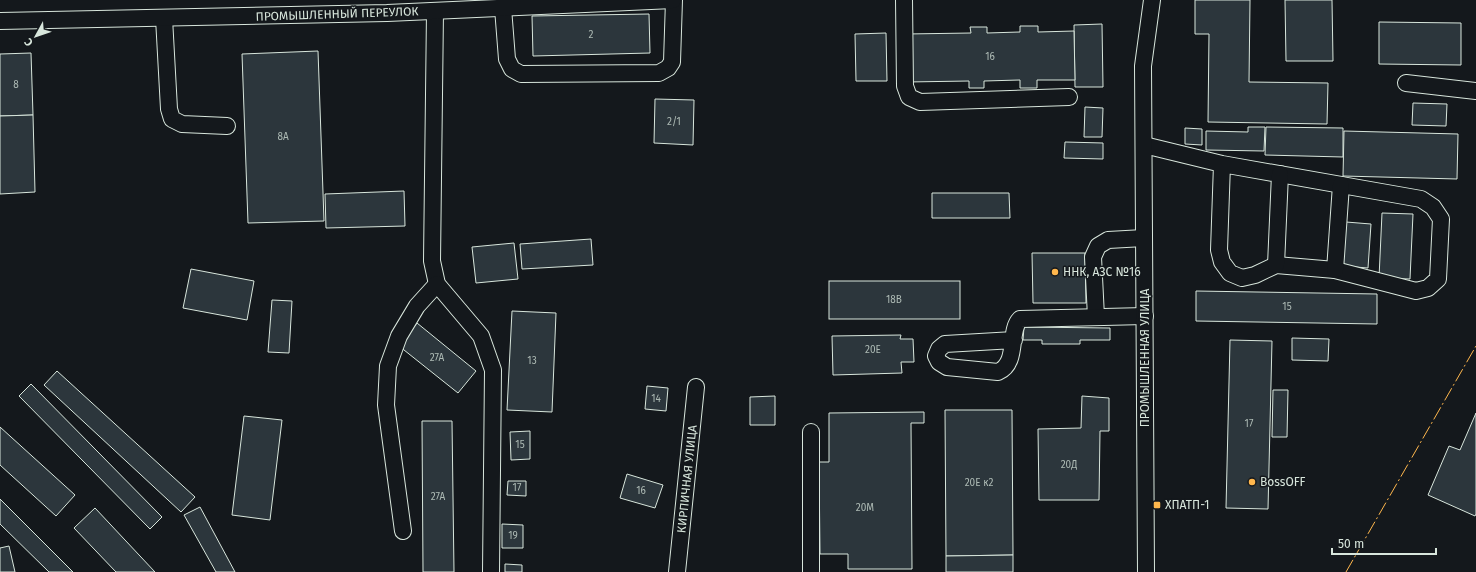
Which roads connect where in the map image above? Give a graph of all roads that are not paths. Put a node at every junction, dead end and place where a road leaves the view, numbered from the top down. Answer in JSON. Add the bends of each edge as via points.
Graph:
{"nodes":[{"id":1,"x":674,"y":0,"type":"edge"},
{"id":2,"x":904,"y":0,"type":"edge"},
{"id":3,"x":1152,"y":0,"type":"edge"},
{"id":4,"x":387,"y":7,"type":"edge"},
{"id":5,"x":503,"y":8,"type":"junction"},
{"id":6,"x":435,"y":11,"type":"junction"},
{"id":7,"x":164,"y":18,"type":"junction"},
{"id":8,"x":0,"y":21,"type":"edge"},
{"id":9,"x":1406,"y":83,"type":"dead end"},
{"id":10,"x":1476,"y":91,"type":"edge"},
{"id":11,"x":1069,"y":97,"type":"dead end"},
{"id":12,"x":227,"y":126,"type":"dead end"},
{"id":13,"x":1144,"y":145,"type":"junction"},
{"id":14,"x":1222,"y":164,"type":"junction"},
{"id":15,"x":1280,"y":174,"type":"junction"},
{"id":16,"x":1342,"y":185,"type":"junction"},
{"id":17,"x":1144,"y":238,"type":"junction"},
{"id":18,"x":1276,"y":265,"type":"junction"},
{"id":19,"x":1335,"y":270,"type":"junction"},
{"id":20,"x":437,"y":284,"type":"junction"},
{"id":21,"x":1145,"y":316,"type":"junction"},
{"id":22,"x":1096,"y":317,"type":"junction"},
{"id":23,"x":1014,"y":340,"type":"dead end"},
{"id":24,"x":696,"y":387,"type":"dead end"},
{"id":25,"x":811,"y":432,"type":"dead end"},
{"id":26,"x":403,"y":531,"type":"dead end"},
{"id":27,"x":490,"y":572,"type":"edge"},
{"id":28,"x":677,"y":572,"type":"edge"},
{"id":29,"x":811,"y":572,"type":"edge"},
{"id":30,"x":1146,"y":572,"type":"edge"}],
"edges":[{"from":1,"to":5,"type":"street","name":"ПРОМЫШЛЕННЫЙ ПЕРЕУЛОК"},
{"from":1,"to":5,"type":"street","via":[[672,62],[659,73],[521,74],[512,69],[507,59]]},
{"from":2,"to":11,"type":"street","via":[[905,86],[909,97],[920,102]]},
{"from":3,"to":13,"type":"street","name":"ПРОМЫШЛЕННАЯ УЛИЦА","via":[[1143,66]]},
{"from":4,"to":6,"type":"street","name":"ПРОМЫШЛЕННЫЙ ПЕРЕУЛОК"},
{"from":4,"to":7,"type":"street","name":"ПРОМЫШЛЕННЫЙ ПЕРЕУЛОК"},
{"from":5,"to":6,"type":"street","name":"ПРОМЫШЛЕННЫЙ ПЕРЕУЛОК"},
{"from":6,"to":20,"type":"street","via":[[432,261]]},
{"from":7,"to":8,"type":"street","name":"ПРОМЫШЛЕННЫЙ ПЕРЕУЛОК"},
{"from":7,"to":12,"type":"street","via":[[169,109],[172,119],[182,124]]},
{"from":9,"to":10,"type":"street"},
{"from":13,"to":14,"type":"street"},
{"from":13,"to":17,"type":"street","name":"ПРОМЫШЛЕННАЯ УЛИЦА"},
{"from":14,"to":15,"type":"street"},
{"from":14,"to":18,"type":"street","via":[[1219,250],[1222,262],[1230,273],[1242,278]]},
{"from":15,"to":16,"type":"street"},
{"from":15,"to":18,"type":"street"},
{"from":16,"to":19,"type":"street"},
{"from":16,"to":19,"type":"street","via":[[1421,199],[1433,207],[1441,219],[1438,279],[1428,288],[1416,291]]},
{"from":17,"to":21,"type":"street","name":"ПРОМЫШЛЕННАЯ УЛИЦА"},
{"from":17,"to":22,"type":"street","via":[[1108,240],[1098,246],[1093,258]]},
{"from":18,"to":19,"type":"street"},
{"from":20,"to":26,"type":"street","via":[[417,306],[399,336],[388,366],[386,405]]},
{"from":20,"to":27,"type":"street","via":[[481,336],[494,370]]},
{"from":21,"to":22,"type":"street"},
{"from":21,"to":30,"type":"street","name":"ПРОМЫШЛЕННАЯ УЛИЦА"},
{"from":22,"to":23,"type":"street","via":[[1023,318],[1018,321]]},
{"from":24,"to":28,"type":"street","name":"КИРПИЧНАЯ УЛИЦА"},
{"from":25,"to":29,"type":"street"}]}
